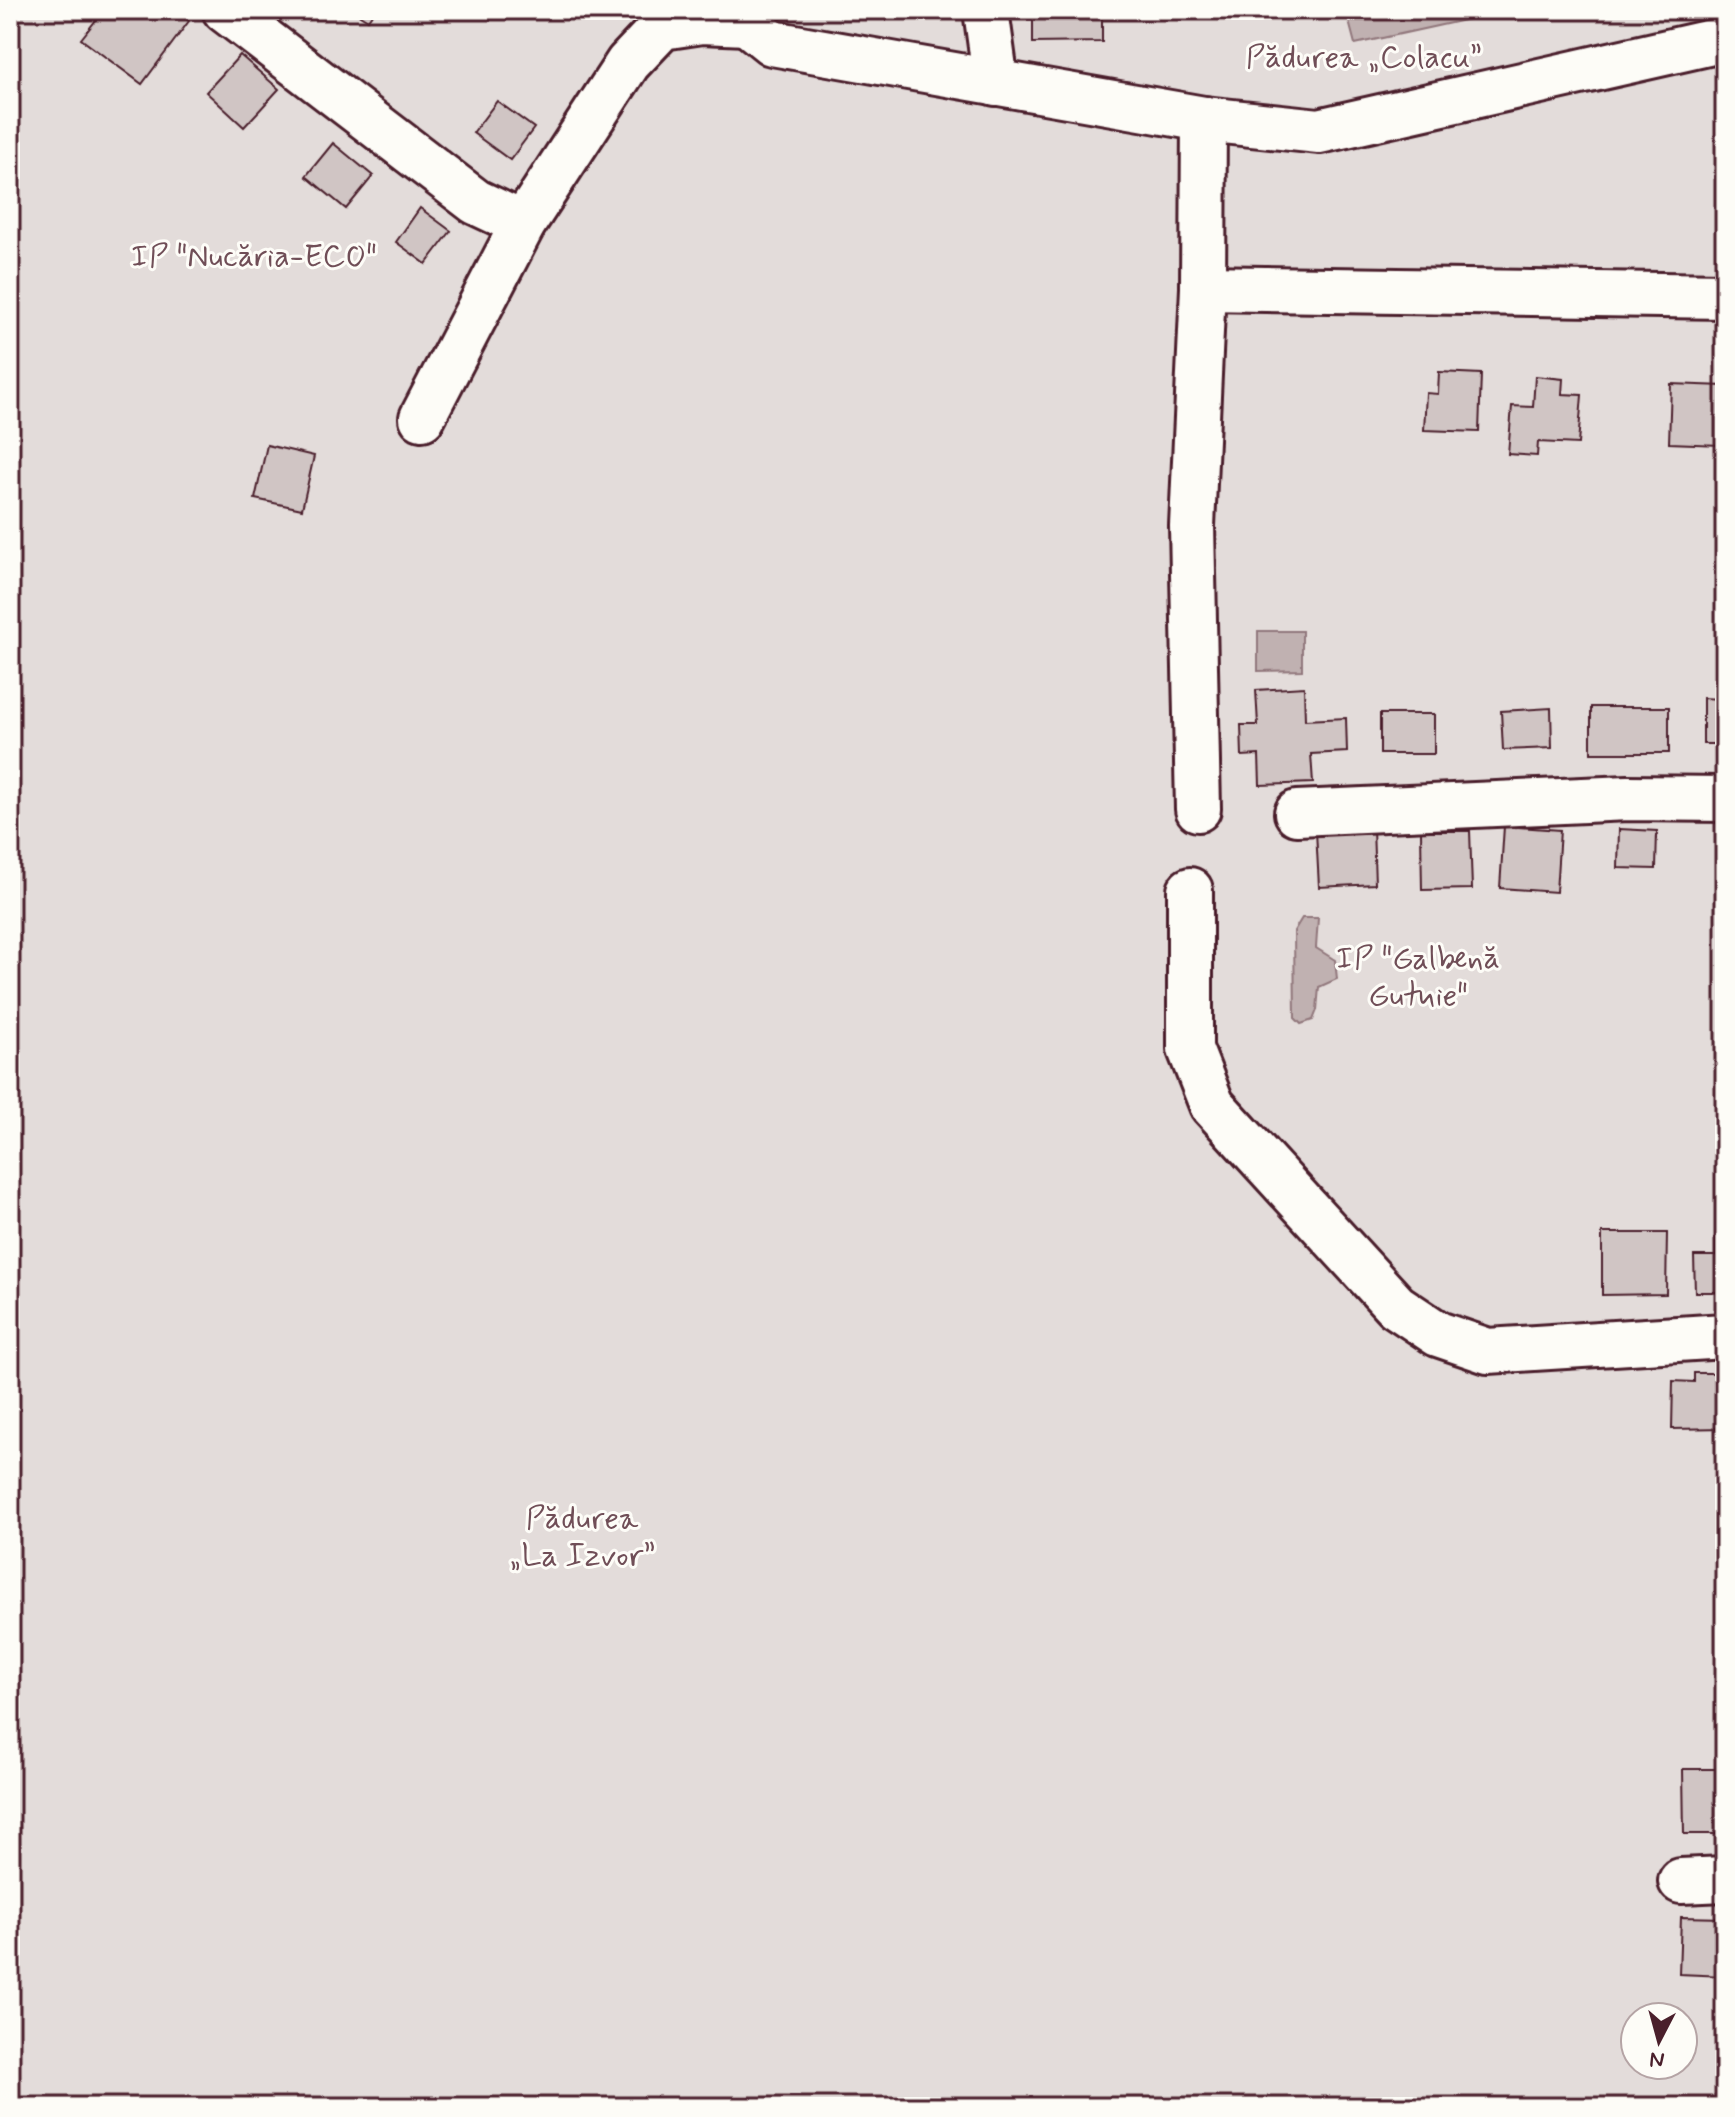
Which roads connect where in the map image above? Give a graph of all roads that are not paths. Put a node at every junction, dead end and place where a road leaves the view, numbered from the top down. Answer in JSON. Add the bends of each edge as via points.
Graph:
{"nodes":[{"id":1,"x":225,"y":10,"type":"edge"},
{"id":2,"x":986,"y":10,"type":"edge"},
{"id":3,"x":747,"y":17,"type":"edge"},
{"id":4,"x":1725,"y":39,"type":"edge"},
{"id":5,"x":996,"y":83,"type":"junction"},
{"id":6,"x":1204,"y":119,"type":"junction"},
{"id":7,"x":523,"y":224,"type":"junction"},
{"id":8,"x":1203,"y":288,"type":"junction"},
{"id":9,"x":1725,"y":296,"type":"edge"},
{"id":10,"x":422,"y":418,"type":"dead end"},
{"id":11,"x":1725,"y":799,"type":"edge"},
{"id":12,"x":1198,"y":809,"type":"dead end"},
{"id":13,"x":1297,"y":813,"type":"dead end"},
{"id":14,"x":1190,"y":890,"type":"dead end"},
{"id":15,"x":1725,"y":1336,"type":"edge"},
{"id":16,"x":1725,"y":1879,"type":"edge"},
{"id":17,"x":1681,"y":1881,"type":"dead end"}],
"edges":[{"from":1,"to":7,"type":"street","via":[[476,202]]},
{"from":2,"to":5,"type":"street"},
{"from":3,"to":5,"type":"street","via":[[772,43]]},
{"from":3,"to":7,"type":"street","via":[[662,27],[628,63]]},
{"from":4,"to":6,"type":"street","via":[[1319,131]]},
{"from":5,"to":6,"type":"street"},
{"from":6,"to":8,"type":"street"},
{"from":7,"to":10,"type":"street"},
{"from":8,"to":9,"type":"street"},
{"from":8,"to":12,"type":"street","via":[[1192,526]]},
{"from":11,"to":13,"type":"street","via":[[1628,798]]},
{"from":14,"to":15,"type":"street","via":[[1190,1049],[1212,1105],[1396,1306],[1438,1334],[1488,1351]]},
{"from":16,"to":17,"type":"street"}]}
